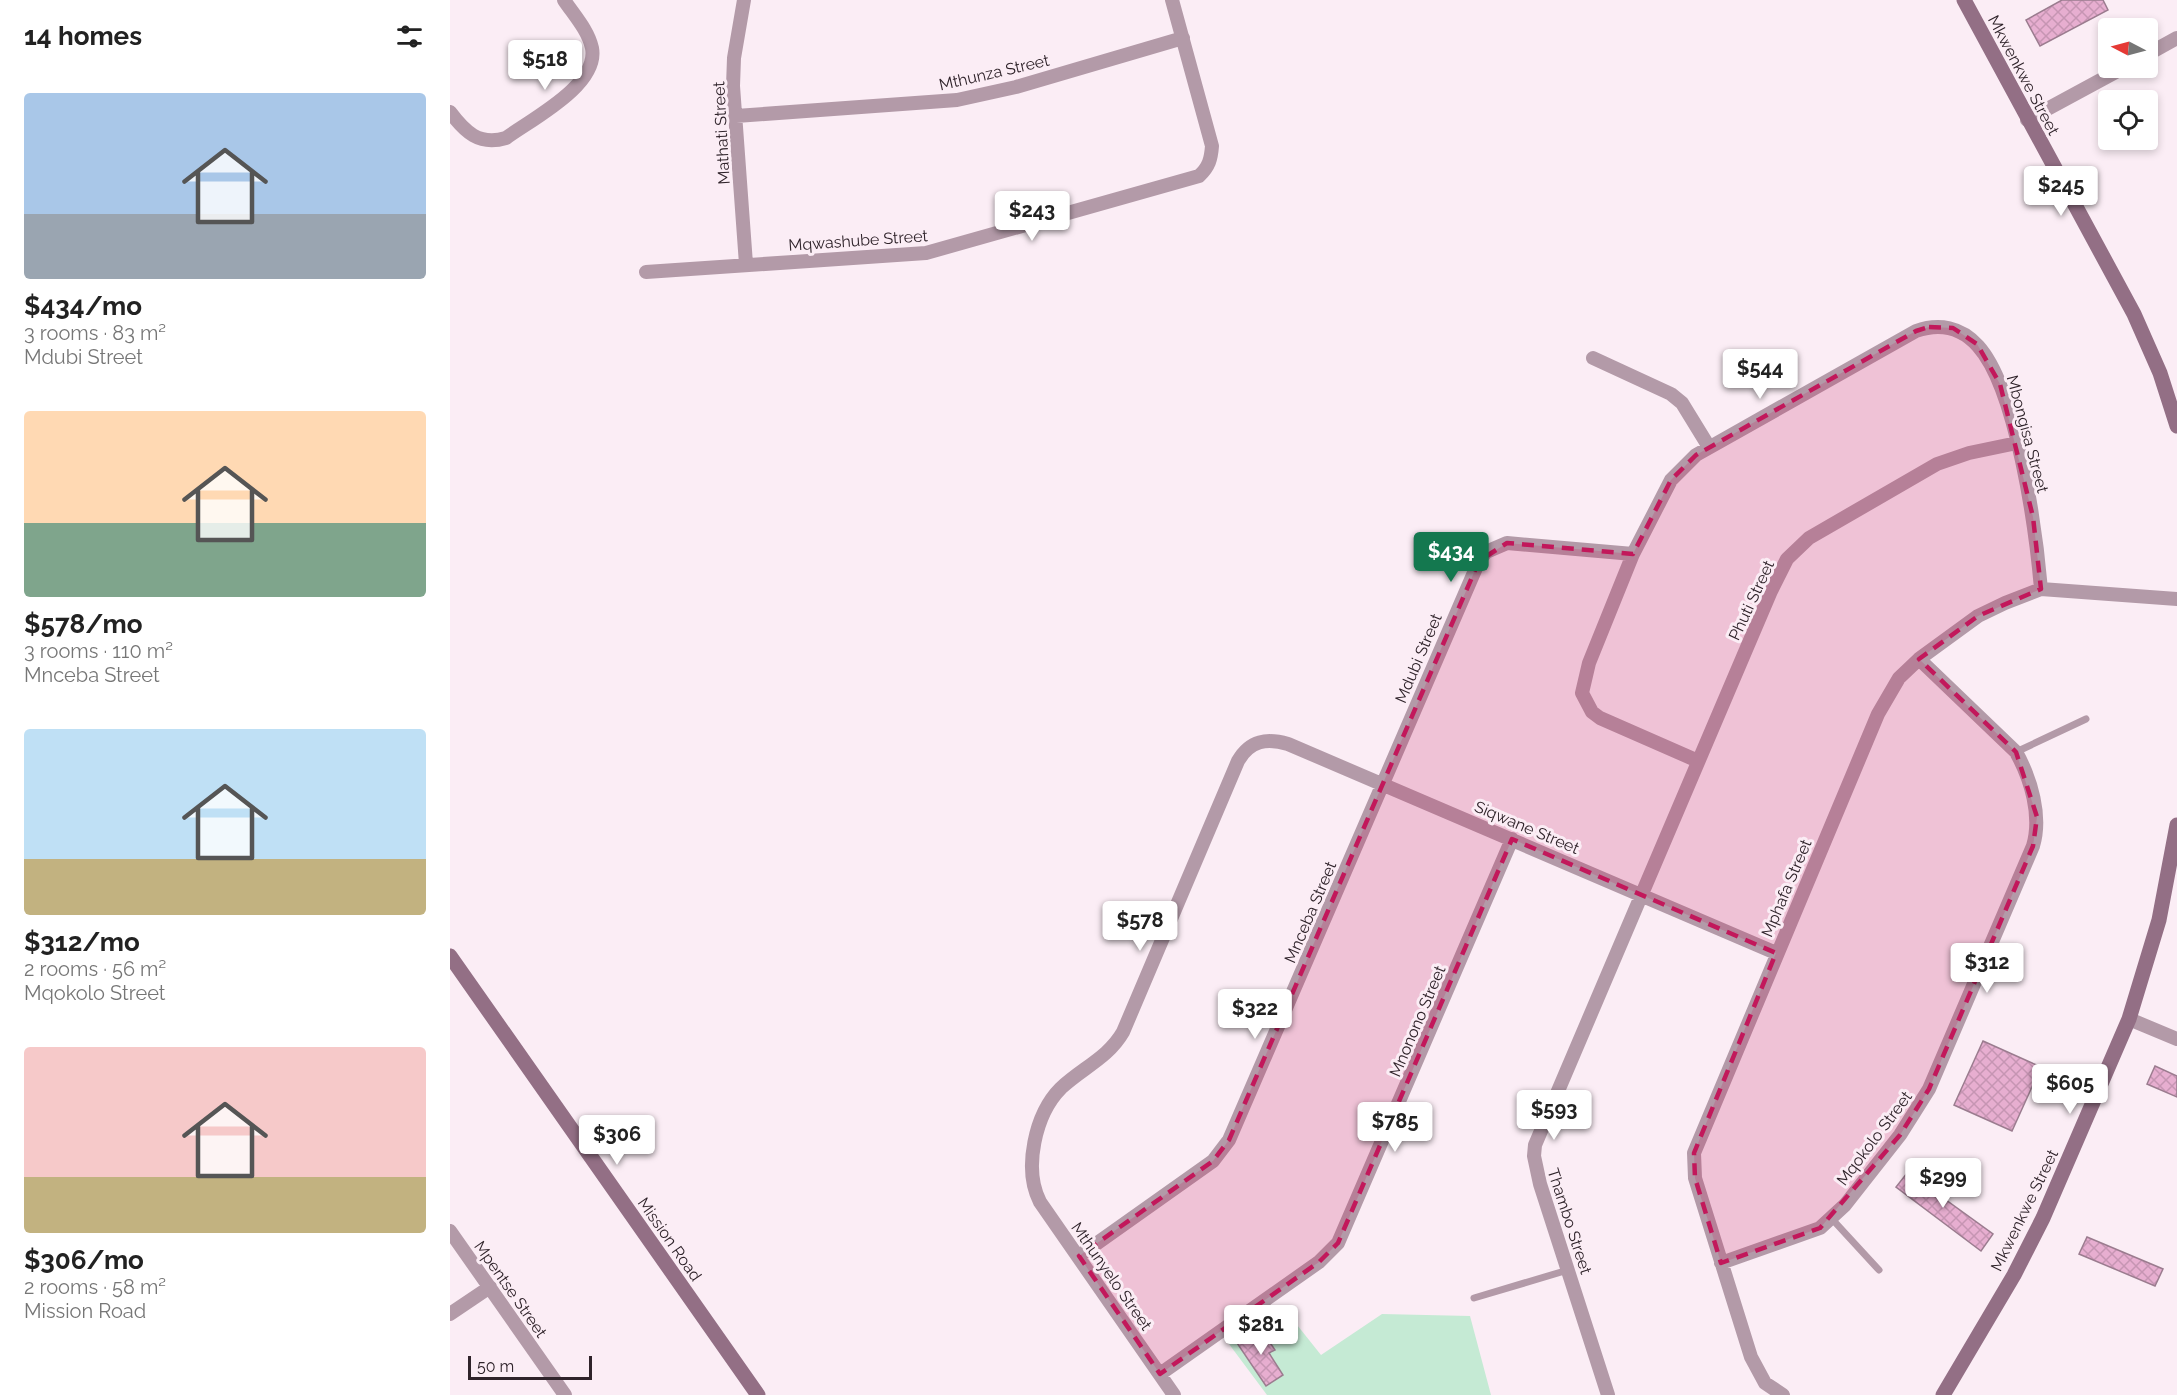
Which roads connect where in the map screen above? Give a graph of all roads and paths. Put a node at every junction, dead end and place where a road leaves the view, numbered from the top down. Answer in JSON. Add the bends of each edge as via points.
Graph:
{"nodes":[{"id":1,"x":564,"y":0,"type":"edge"},
{"id":2,"x":744,"y":0,"type":"edge"},
{"id":3,"x":1172,"y":0,"type":"edge"},
{"id":4,"x":1964,"y":0,"type":"edge"},
{"id":5,"x":1183,"y":38,"type":"junction"},
{"id":6,"x":2177,"y":38,"type":"edge"},
{"id":7,"x":2158,"y":48,"type":"edge"},
{"id":8,"x":2105,"y":78,"type":"edge"},
{"id":9,"x":450,"y":112,"type":"edge"},
{"id":10,"x":736,"y":116,"type":"junction"},
{"id":11,"x":2027,"y":120,"type":"junction"},
{"id":12,"x":746,"y":264,"type":"junction"},
{"id":13,"x":646,"y":272,"type":"dead end"},
{"id":14,"x":1593,"y":358,"type":"dead end"},
{"id":15,"x":2177,"y":426,"type":"edge"},
{"id":16,"x":2017,"y":443,"type":"junction"},
{"id":17,"x":1709,"y":447,"type":"junction"},
{"id":18,"x":1633,"y":554,"type":"junction"},
{"id":19,"x":2041,"y":589,"type":"junction"},
{"id":20,"x":2177,"y":599,"type":"edge"},
{"id":21,"x":1919,"y":659,"type":"junction"},
{"id":22,"x":2086,"y":719,"type":"dead end"},
{"id":23,"x":2016,"y":752,"type":"junction"},
{"id":24,"x":1698,"y":761,"type":"junction"},
{"id":25,"x":1383,"y":785,"type":"junction"},
{"id":26,"x":2177,"y":825,"type":"edge"},
{"id":27,"x":1512,"y":839,"type":"junction"},
{"id":28,"x":1643,"y":894,"type":"junction"},
{"id":29,"x":1776,"y":953,"type":"junction"},
{"id":30,"x":450,"y":956,"type":"edge"},
{"id":31,"x":2129,"y":1019,"type":"junction"},
{"id":32,"x":2177,"y":1039,"type":"edge"},
{"id":33,"x":1031,"y":1172,"type":"joint"},
{"id":34,"x":1832,"y":1219,"type":"junction"},
{"id":35,"x":450,"y":1231,"type":"edge"},
{"id":36,"x":1079,"y":1257,"type":"junction"},
{"id":37,"x":1721,"y":1263,"type":"junction"},
{"id":38,"x":1568,"y":1270,"type":"junction"},
{"id":39,"x":1879,"y":1270,"type":"dead end"},
{"id":40,"x":490,"y":1287,"type":"junction"},
{"id":41,"x":1474,"y":1298,"type":"dead end"},
{"id":42,"x":450,"y":1314,"type":"edge"},
{"id":43,"x":1160,"y":1374,"type":"junction"},
{"id":44,"x":1765,"y":1383,"type":"junction"},
{"id":45,"x":560,"y":1393,"type":"edge"},
{"id":46,"x":758,"y":1395,"type":"edge"},
{"id":47,"x":1174,"y":1395,"type":"edge"},
{"id":48,"x":1608,"y":1395,"type":"edge"},
{"id":49,"x":1757,"y":1395,"type":"edge"},
{"id":50,"x":1783,"y":1395,"type":"edge"},
{"id":51,"x":1943,"y":1395,"type":"edge"}],
"edges":[{"from":1,"to":9,"type":"street","via":[[592,49],[590,70],[575,89],[497,141],[475,138],[465,132]]},
{"from":2,"to":10,"type":"street","name":"Mathati Street","via":[[734,58]]},
{"from":3,"to":5,"type":"street","name":"Mqwashube Street"},
{"from":4,"to":11,"type":"street","name":"Mkwenkwe Street"},
{"from":5,"to":10,"type":"street","name":"Mthunza Street","via":[[1016,87],[957,100]]},
{"from":5,"to":12,"type":"street","name":"Mqwashube Street","via":[[1212,146],[1211,159],[1199,176],[945,250]]},
{"from":6,"to":7,"type":"street"},
{"from":8,"to":11,"type":"street"},
{"from":10,"to":12,"type":"street","name":"Mathati Street"},
{"from":11,"to":15,"type":"street","name":"Mkwenkwe Street","via":[[2134,314],[2160,373]]},
{"from":12,"to":13,"type":"street","name":"Mqwashube Street"},
{"from":14,"to":17,"type":"street","via":[[1671,394],[1682,403]]},
{"from":16,"to":17,"type":"street","name":"Mbongisa Street","via":[[2000,384],[1987,358],[1965,334],[1942,326],[1916,331]]},
{"from":16,"to":19,"type":"street","name":"Mbongisa Street","via":[[2033,517]]},
{"from":16,"to":24,"type":"street","name":"Phuti Street","via":[[1937,464],[1797,548],[1771,591]]},
{"from":17,"to":18,"type":"street","name":"Mbongisa Street","via":[[1671,480]]},
{"from":18,"to":24,"type":"street","name":"Mbongisa Street","via":[[1589,663],[1582,693],[1600,718]]},
{"from":18,"to":25,"type":"street","name":"Mdubi Street","via":[[1518,543],[1496,546],[1486,552],[1471,574]]},
{"from":19,"to":20,"type":"street","name":"Mphafa Street"},
{"from":19,"to":21,"type":"street","name":"Mphafa Street","via":[[1978,616]]},
{"from":21,"to":23,"type":"street","name":"Mqokolo Street"},
{"from":21,"to":29,"type":"street","name":"Mphafa Street","via":[[1899,678],[1878,714]]},
{"from":22,"to":23,"type":"lane"},
{"from":23,"to":34,"type":"street","name":"Mqokolo Street","via":[[2037,818],[2033,846],[1922,1105]]},
{"from":24,"to":28,"type":"street","name":"Phuti Street"},
{"from":25,"to":27,"type":"street","name":"Siqwane Street"},
{"from":25,"to":33,"type":"street","name":"Siqwane Street","via":[[1288,744],[1262,740],[1251,745],[1238,761],[1117,1042],[1061,1088],[1050,1102]]},
{"from":25,"to":36,"type":"street","name":"Mnceba Street","via":[[1225,1147],[1213,1161]]},
{"from":26,"to":31,"type":"street","name":"Mkwenkwe Street","via":[[2159,920]]},
{"from":27,"to":28,"type":"street","name":"Siqwane Street"},
{"from":27,"to":43,"type":"street","name":"Mnonono Street","via":[[1338,1243],[1319,1262]]},
{"from":28,"to":29,"type":"street","name":"Siqwane Street"},
{"from":28,"to":38,"type":"street","name":"Thambo Street","via":[[1535,1145],[1535,1169]]},
{"from":29,"to":37,"type":"street","name":"Mphafa Street","via":[[1694,1153],[1695,1178]]},
{"from":30,"to":46,"type":"street","name":"Mission Road"},
{"from":31,"to":32,"type":"street"},
{"from":31,"to":51,"type":"street","name":"Mkwenkwe Street","via":[[2043,1218]]},
{"from":33,"to":36,"type":"street","name":"Mthunyelo Street","via":[[1040,1202]]},
{"from":34,"to":37,"type":"street","name":"Mqokolo Street","via":[[1808,1234]]},
{"from":34,"to":39,"type":"lane"},
{"from":35,"to":40,"type":"street","name":"Mpentse Street"},
{"from":36,"to":43,"type":"street","name":"Mthunyelo Street"},
{"from":37,"to":44,"type":"street","name":"Mphafa Street","via":[[1744,1338]]},
{"from":38,"to":41,"type":"lane"},
{"from":38,"to":48,"type":"street","name":"Thambo Street"},
{"from":40,"to":42,"type":"street"},
{"from":40,"to":45,"type":"street","name":"Mpentse Street"},
{"from":43,"to":47,"type":"street","name":"Mthunyelo Street"},
{"from":44,"to":49,"type":"street"},
{"from":44,"to":50,"type":"street"}]}
